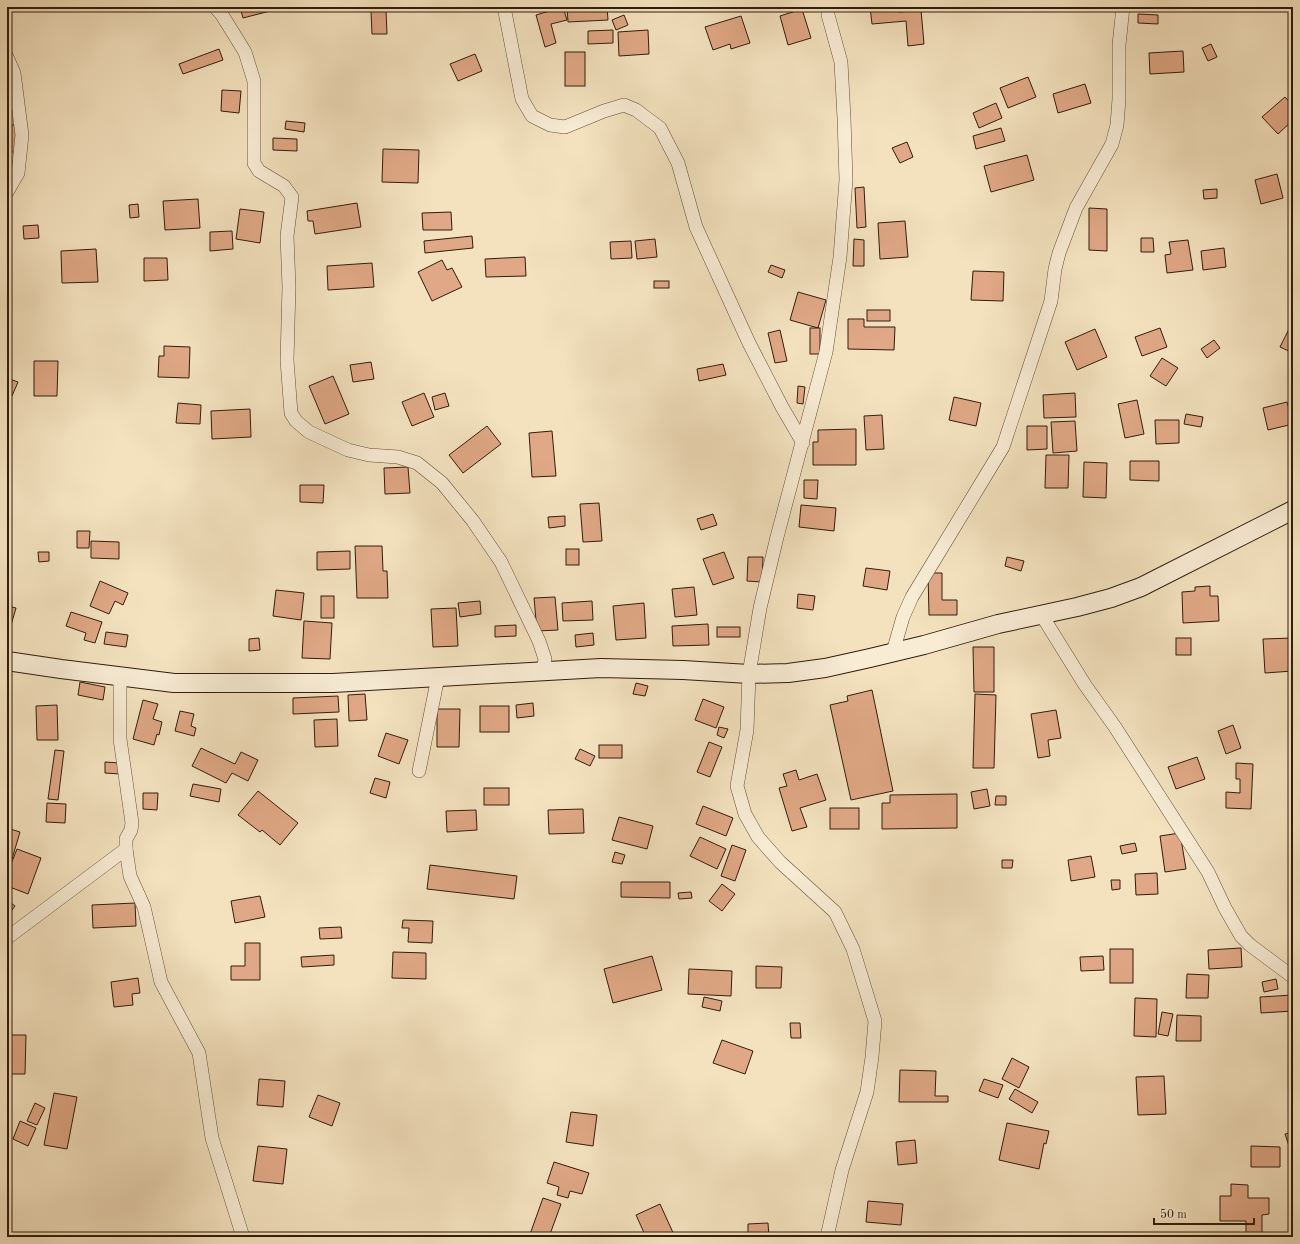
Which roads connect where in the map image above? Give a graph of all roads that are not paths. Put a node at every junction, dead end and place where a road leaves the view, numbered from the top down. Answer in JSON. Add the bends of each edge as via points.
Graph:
{"nodes":[{"id":1,"x":215,"y":7,"type":"edge"},
{"id":2,"x":504,"y":7,"type":"edge"},
{"id":3,"x":828,"y":7,"type":"edge"},
{"id":4,"x":1123,"y":7,"type":"edge"},
{"id":5,"x":7,"y":57,"type":"edge"},
{"id":6,"x":7,"y":192,"type":"edge"},
{"id":7,"x":802,"y":443,"type":"junction"},
{"id":8,"x":1293,"y":510,"type":"edge"},
{"id":9,"x":1041,"y":614,"type":"junction"},
{"id":10,"x":893,"y":652,"type":"junction"},
{"id":11,"x":7,"y":661,"type":"edge"},
{"id":12,"x":543,"y":670,"type":"junction"},
{"id":13,"x":749,"y":674,"type":"junction"},
{"id":14,"x":120,"y":677,"type":"junction"},
{"id":15,"x":438,"y":677,"type":"junction"},
{"id":16,"x":419,"y":770,"type":"dead end"},
{"id":17,"x":126,"y":849,"type":"junction"},
{"id":18,"x":7,"y":938,"type":"edge"},
{"id":19,"x":1293,"y":977,"type":"edge"},
{"id":20,"x":244,"y":1237,"type":"edge"},
{"id":21,"x":827,"y":1237,"type":"edge"}],
"edges":[{"from":1,"to":12,"type":"street","via":[[245,52],[254,81],[254,163],[259,171],[284,186],[292,197],[287,236],[287,360],[291,412],[296,421],[309,432],[368,456],[398,457],[417,463],[442,483],[501,562],[539,641],[545,659]]},
{"from":2,"to":7,"type":"street","via":[[522,99],[532,116],[550,125],[565,127],[624,105],[636,110],[660,128],[678,163],[696,227],[749,343]]},
{"from":3,"to":7,"type":"street","via":[[841,62],[846,180],[840,257],[826,352]]},
{"from":4,"to":10,"type":"street","via":[[1118,56],[1117,125],[1112,144],[1076,208],[1059,253],[1051,300],[1003,447],[912,597]]},
{"from":5,"to":6,"type":"street","via":[[14,73],[22,135],[18,173]]},
{"from":7,"to":13,"type":"street","via":[[760,608]]},
{"from":8,"to":9,"type":"main road","via":[[1141,587],[1111,598]]},
{"from":9,"to":10,"type":"main road"},
{"from":9,"to":19,"type":"street","via":[[1084,685],[1115,727],[1208,872],[1241,936]]},
{"from":10,"to":13,"type":"main road","via":[[825,668],[788,673]]},
{"from":11,"to":14,"type":"main road"},
{"from":12,"to":13,"type":"main road","via":[[601,668]]},
{"from":12,"to":15,"type":"main road"},
{"from":13,"to":21,"type":"street","via":[[748,730],[737,786],[745,814],[758,837],[780,862],[835,912],[853,948],[875,1021],[867,1092],[842,1170]]},
{"from":14,"to":15,"type":"main road","via":[[174,683],[333,684]]},
{"from":14,"to":17,"type":"street","via":[[120,739],[132,823],[126,839]]},
{"from":15,"to":16,"type":"street"},
{"from":17,"to":18,"type":"street"},
{"from":17,"to":20,"type":"street","via":[[130,876],[144,907],[161,982],[198,1053],[212,1138]]}]}
